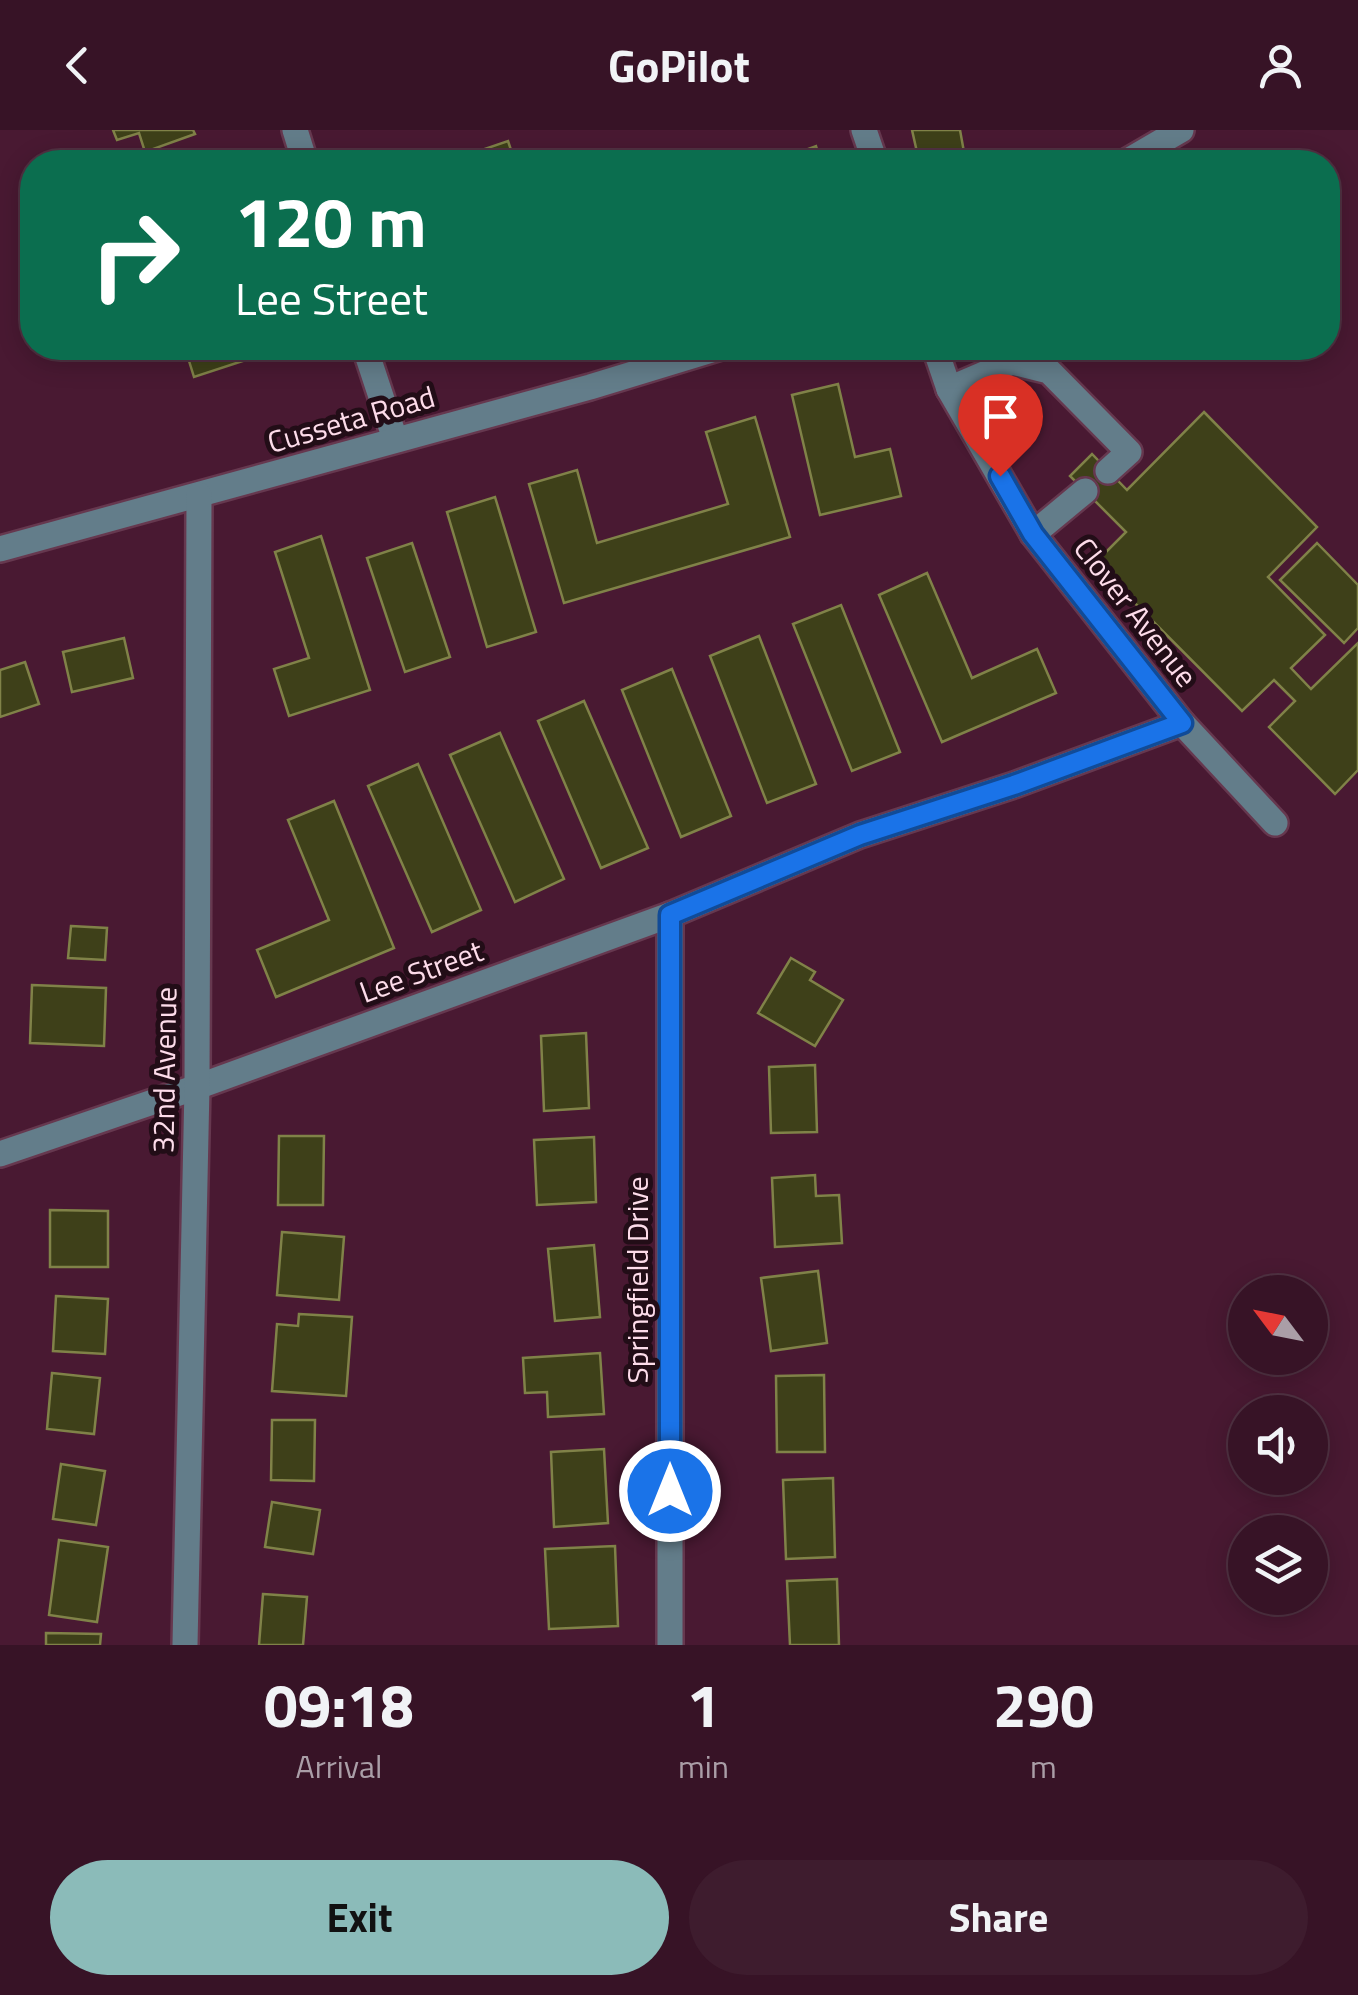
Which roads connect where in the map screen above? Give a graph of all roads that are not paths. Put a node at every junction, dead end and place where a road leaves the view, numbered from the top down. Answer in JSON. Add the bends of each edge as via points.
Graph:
{"nodes":[{"id":1,"x":1181,"y":130,"type":"edge"},
{"id":2,"x":1147,"y":150,"type":"edge"},
{"id":3,"x":369,"y":360,"type":"edge"},
{"id":4,"x":679,"y":360,"type":"edge"},
{"id":5,"x":940,"y":360,"type":"edge"},
{"id":6,"x":949,"y":389,"type":"junction"},
{"id":7,"x":395,"y":439,"type":"junction"},
{"id":8,"x":1108,"y":471,"type":"dead end"},
{"id":9,"x":1086,"y":491,"type":"dead end"},
{"id":10,"x":199,"y":495,"type":"junction"},
{"id":11,"x":1033,"y":534,"type":"junction"},
{"id":12,"x":0,"y":549,"type":"edge"},
{"id":13,"x":1182,"y":723,"type":"junction"},
{"id":14,"x":1275,"y":822,"type":"dead end"},
{"id":15,"x":860,"y":835,"type":"joint"},
{"id":16,"x":670,"y":915,"type":"junction"},
{"id":17,"x":197,"y":1088,"type":"junction"},
{"id":18,"x":0,"y":1154,"type":"edge"},
{"id":19,"x":185,"y":1645,"type":"edge"},
{"id":20,"x":670,"y":1645,"type":"edge"}],
"edges":[{"from":1,"to":2,"type":"street"},
{"from":3,"to":7,"type":"street"},
{"from":4,"to":7,"type":"street","name":"Cusseta Road"},
{"from":5,"to":6,"type":"street","name":"Clover Avenue"},
{"from":6,"to":8,"type":"street","via":[[1012,362],[1050,371],[1129,452]]},
{"from":6,"to":11,"type":"street","name":"Clover Avenue"},
{"from":7,"to":10,"type":"street","name":"Cusseta Road"},
{"from":9,"to":11,"type":"street"},
{"from":10,"to":12,"type":"street","name":"Cusseta Road"},
{"from":10,"to":17,"type":"street","name":"32nd Avenue"},
{"from":11,"to":13,"type":"street","name":"Clover Avenue"},
{"from":13,"to":14,"type":"street"},
{"from":13,"to":15,"type":"street","name":"Clover Avenue"},
{"from":15,"to":16,"type":"street","name":"Lee Street"},
{"from":16,"to":17,"type":"street","name":"Lee Street"},
{"from":16,"to":20,"type":"street","name":"Springfield Drive"},
{"from":17,"to":18,"type":"street","name":"Lee Street"},
{"from":17,"to":19,"type":"street","name":"32nd Avenue"}]}
